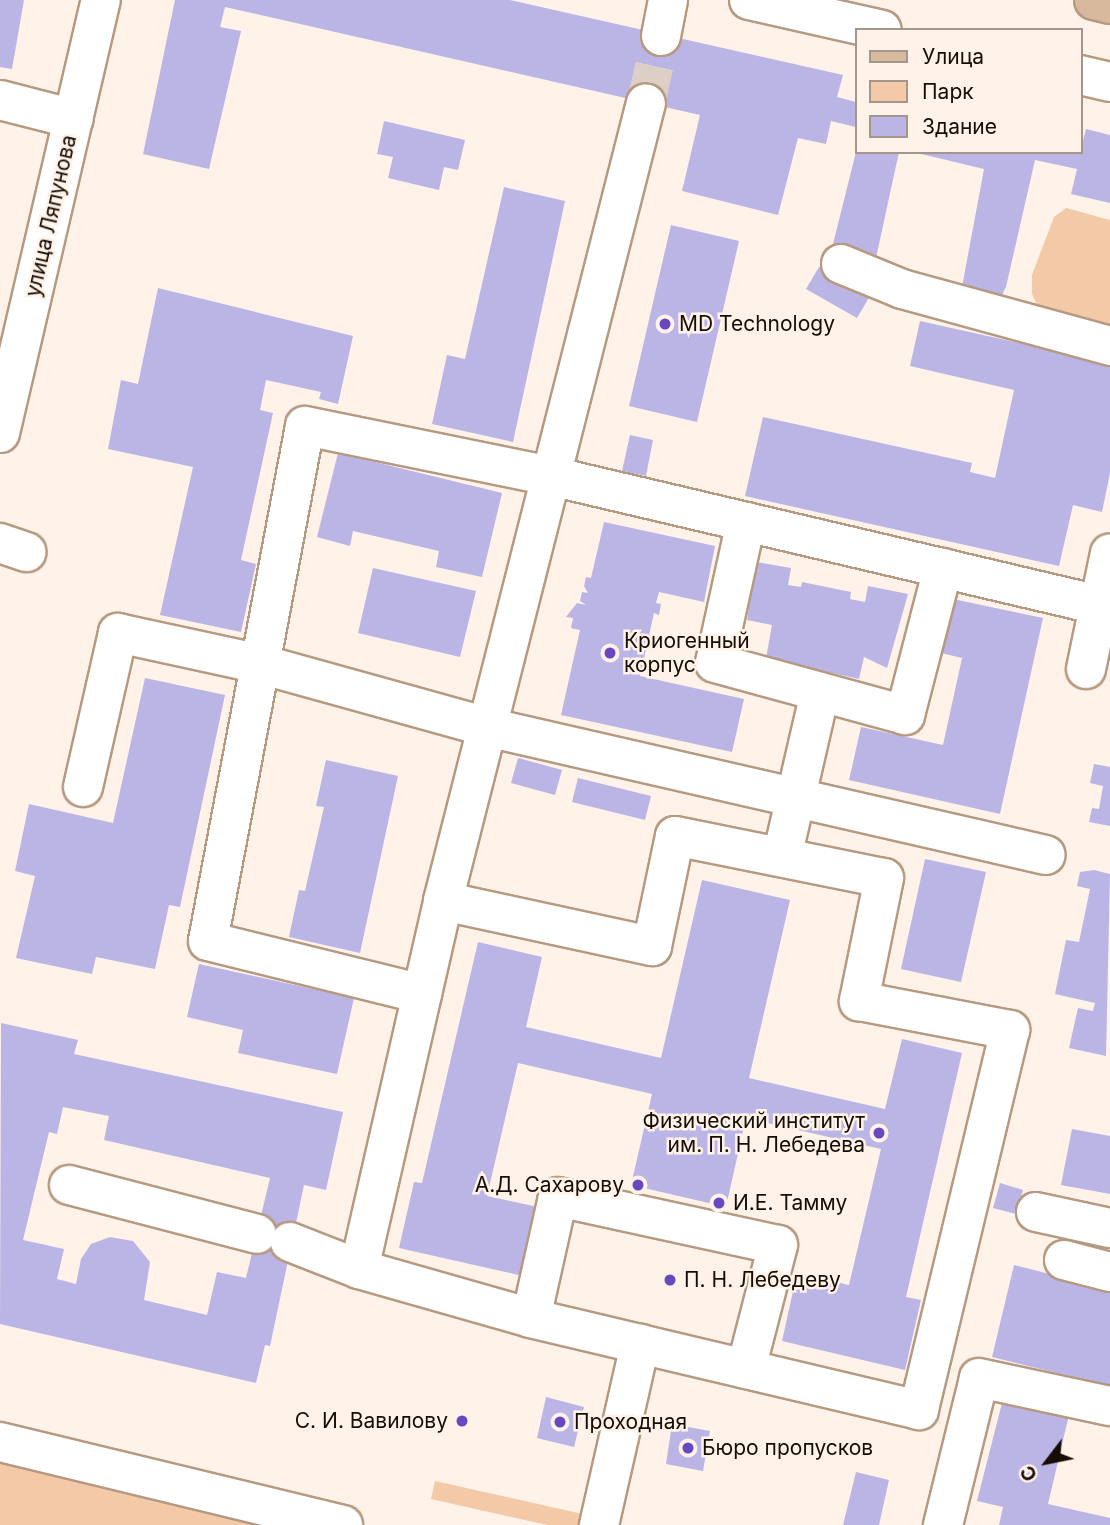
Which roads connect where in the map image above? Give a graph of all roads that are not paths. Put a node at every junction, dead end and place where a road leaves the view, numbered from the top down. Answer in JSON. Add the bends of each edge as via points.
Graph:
{"nodes":[{"id":1,"x":101,"y":0,"type":"edge"},
{"id":2,"x":749,"y":0,"type":"edge"},
{"id":3,"x":1094,"y":0,"type":"edge"},
{"id":4,"x":1110,"y":4,"type":"edge"},
{"id":5,"x":873,"y":28,"type":"edge"},
{"id":6,"x":1082,"y":75,"type":"edge"},
{"id":7,"x":1110,"y":82,"type":"edge"},
{"id":8,"x":0,"y":100,"type":"edge"},
{"id":9,"x":646,"y":103,"type":"tunnel mouth"},
{"id":10,"x":74,"y":119,"type":"junction"},
{"id":11,"x":841,"y":264,"type":"dead end"},
{"id":12,"x":1110,"y":345,"type":"edge"},
{"id":13,"x":0,"y":433,"type":"edge"},
{"id":14,"x":551,"y":476,"type":"junction"},
{"id":15,"x":746,"y":522,"type":"junction"},
{"id":16,"x":1110,"y":553,"type":"edge"},
{"id":17,"x":943,"y":568,"type":"junction"},
{"id":18,"x":1099,"y":605,"type":"junction"},
{"id":19,"x":260,"y":664,"type":"junction"},
{"id":20,"x":1086,"y":669,"type":"dead end"},
{"id":21,"x":820,"y":692,"type":"junction"},
{"id":22,"x":487,"y":727,"type":"junction"},
{"id":23,"x":83,"y":787,"type":"dead end"},
{"id":24,"x":795,"y":798,"type":"junction"},
{"id":25,"x":1046,"y":855,"type":"dead end"},
{"id":26,"x":782,"y":857,"type":"junction"},
{"id":27,"x":443,"y":901,"type":"junction"},
{"id":28,"x":422,"y":994,"type":"junction"},
{"id":29,"x":69,"y":1185,"type":"dead end"},
{"id":30,"x":1036,"y":1212,"type":"dead end"},
{"id":31,"x":1110,"y":1228,"type":"edge"},
{"id":32,"x":1064,"y":1260,"type":"dead end"},
{"id":33,"x":359,"y":1269,"type":"junction"},
{"id":34,"x":1110,"y":1272,"type":"edge"},
{"id":35,"x":531,"y":1318,"type":"junction"},
{"id":36,"x":640,"y":1344,"type":"junction"},
{"id":37,"x":747,"y":1369,"type":"junction"},
{"id":38,"x":1110,"y":1406,"type":"edge"},
{"id":39,"x":0,"y":1442,"type":"edge"},
{"id":40,"x":343,"y":1525,"type":"edge"},
{"id":41,"x":599,"y":1525,"type":"edge"},
{"id":42,"x":943,"y":1525,"type":"edge"}],
"edges":[{"from":1,"to":10,"type":"street","name":"улица Ляпунова"},
{"from":2,"to":5,"type":"street"},
{"from":3,"to":4,"type":"main road"},
{"from":6,"to":7,"type":"street"},
{"from":8,"to":10,"type":"street"},
{"from":9,"to":14,"type":"street"},
{"from":10,"to":13,"type":"street","name":"улица Ляпунова"},
{"from":11,"to":12,"type":"street","via":[[902,289]]},
{"from":14,"to":15,"type":"street"},
{"from":14,"to":19,"type":"street","via":[[305,426]]},
{"from":14,"to":22,"type":"street"},
{"from":15,"to":17,"type":"street"},
{"from":15,"to":21,"type":"street","via":[[715,663]]},
{"from":16,"to":18,"type":"street"},
{"from":17,"to":18,"type":"street"},
{"from":17,"to":21,"type":"street","via":[[905,715]]},
{"from":18,"to":20,"type":"street"},
{"from":19,"to":22,"type":"street"},
{"from":19,"to":23,"type":"street","via":[[118,634]]},
{"from":19,"to":28,"type":"street","via":[[208,941]]},
{"from":21,"to":24,"type":"street"},
{"from":22,"to":24,"type":"street"},
{"from":22,"to":27,"type":"street"},
{"from":24,"to":25,"type":"street"},
{"from":24,"to":26,"type":"street"},
{"from":26,"to":27,"type":"street","via":[[676,836],[652,946]]},
{"from":26,"to":37,"type":"street","via":[[884,878],[859,1001],[1010,1030],[919,1410]]},
{"from":27,"to":28,"type":"street"},
{"from":28,"to":33,"type":"street"},
{"from":29,"to":33,"type":"street","via":[[274,1238]]},
{"from":30,"to":31,"type":"street"},
{"from":32,"to":34,"type":"street"},
{"from":33,"to":35,"type":"street"},
{"from":35,"to":36,"type":"street"},
{"from":35,"to":37,"type":"street","via":[[558,1197],[778,1245]]},
{"from":36,"to":37,"type":"street"},
{"from":36,"to":41,"type":"street"},
{"from":38,"to":42,"type":"street","via":[[979,1378]]},
{"from":39,"to":40,"type":"street"}]}
